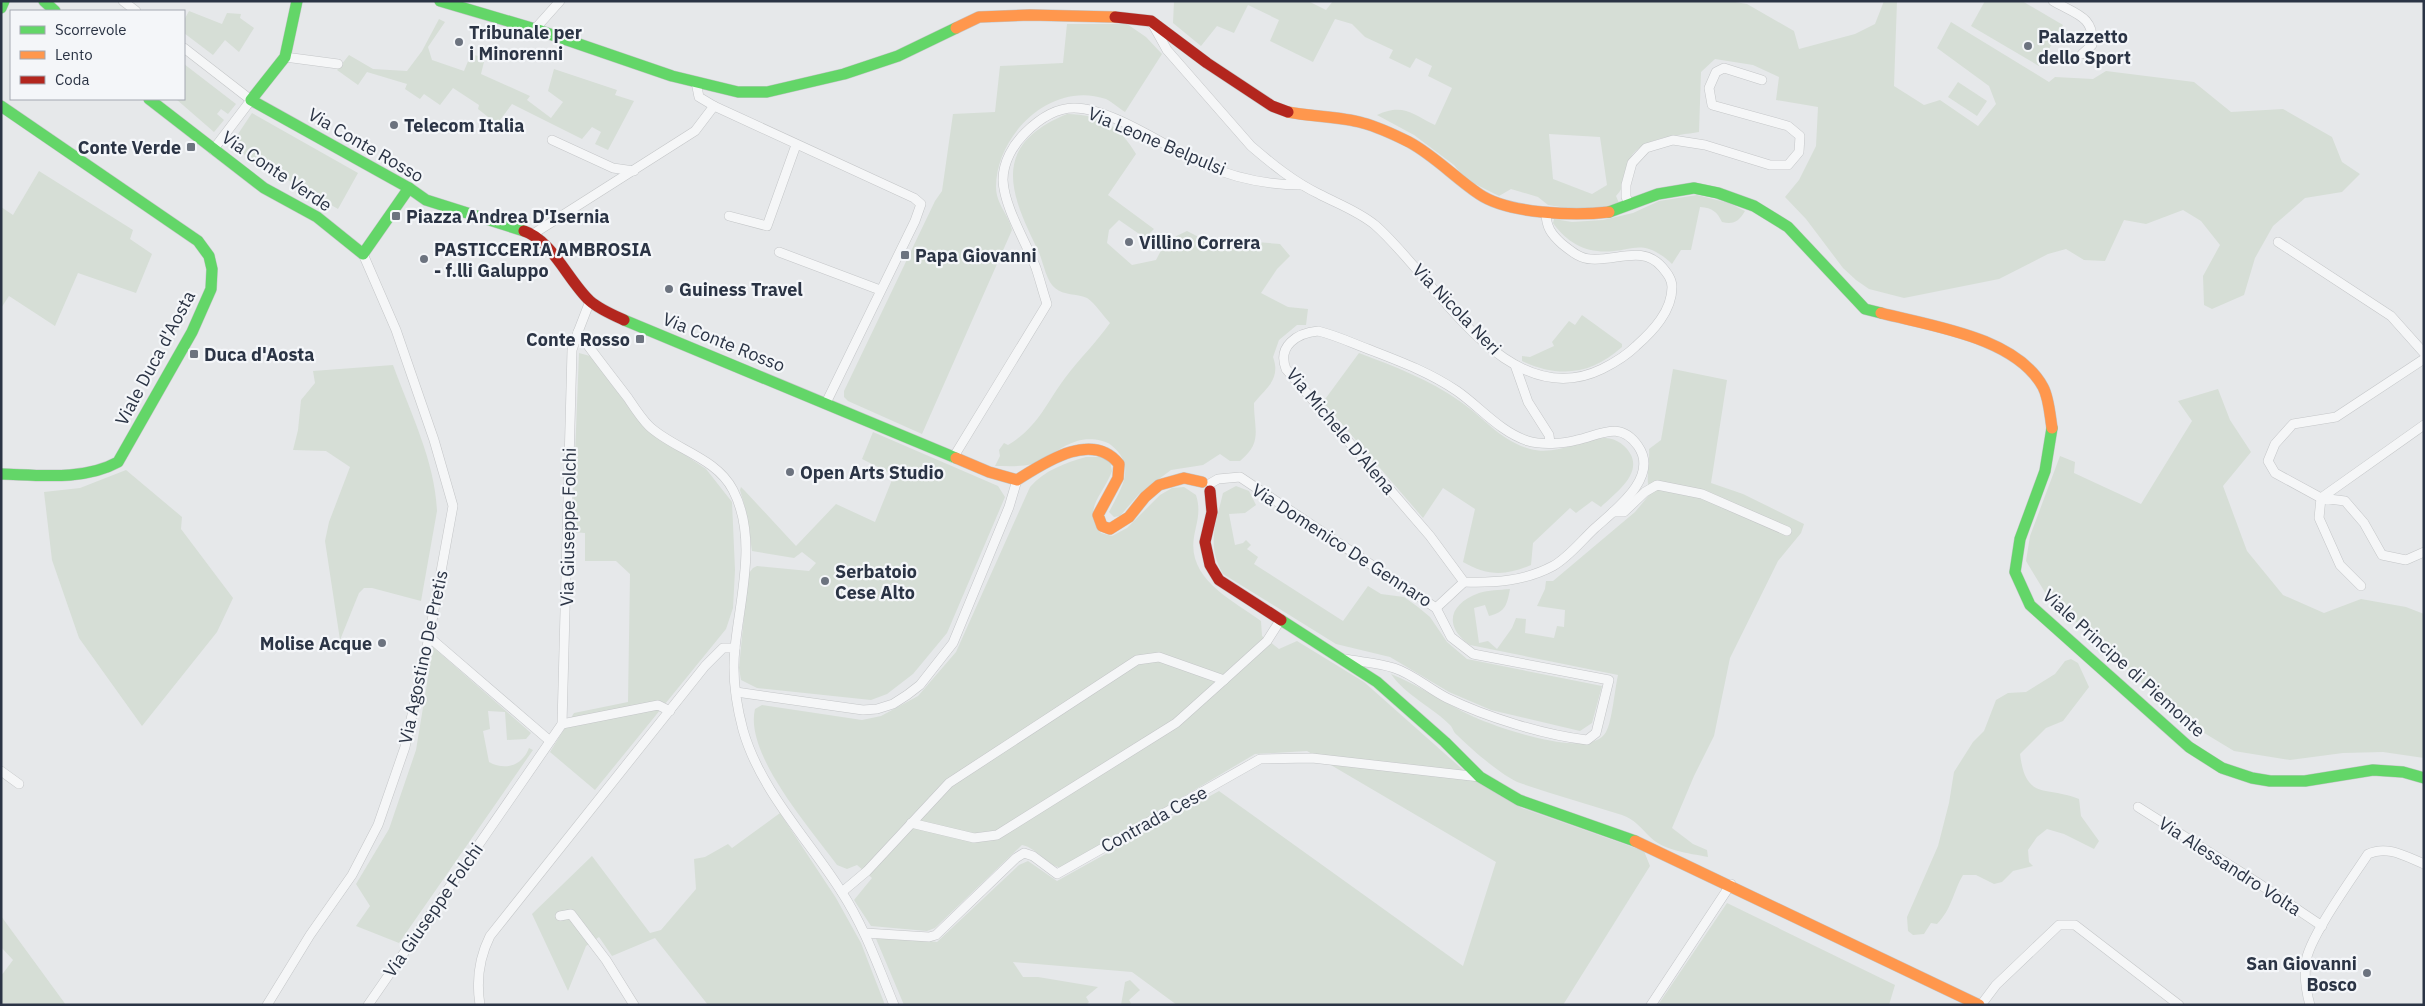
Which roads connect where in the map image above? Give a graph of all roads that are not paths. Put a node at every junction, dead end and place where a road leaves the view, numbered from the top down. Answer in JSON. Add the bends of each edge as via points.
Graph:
{"nodes":[{"id":1,"x":4,"y":1,"type":"edge"},
{"id":2,"x":44,"y":1,"type":"edge"},
{"id":3,"x":123,"y":1,"type":"edge"},
{"id":4,"x":297,"y":1,"type":"edge"},
{"id":5,"x":440,"y":1,"type":"edge"},
{"id":6,"x":560,"y":1,"type":"edge"},
{"id":7,"x":2053,"y":1,"type":"edge"},
{"id":8,"x":1,"y":8,"type":"edge"},
{"id":9,"x":54,"y":10,"type":"edge"},
{"id":10,"x":135,"y":10,"type":"edge"},
{"id":11,"x":1151,"y":20,"type":"junction"},
{"id":12,"x":535,"y":29,"type":"junction"},
{"id":13,"x":185,"y":49,"type":"edge"},
{"id":14,"x":2082,"y":54,"type":"dead end"},
{"id":15,"x":285,"y":57,"type":"junction"},
{"id":16,"x":338,"y":64,"type":"dead end"},
{"id":17,"x":1762,"y":80,"type":"dead end"},
{"id":18,"x":696,"y":82,"type":"junction"},
{"id":19,"x":150,"y":100,"type":"edge"},
{"id":20,"x":251,"y":100,"type":"junction"},
{"id":21,"x":1,"y":106,"type":"edge"},
{"id":22,"x":714,"y":106,"type":"junction"},
{"id":23,"x":552,"y":140,"type":"dead end"},
{"id":24,"x":796,"y":145,"type":"junction"},
{"id":25,"x":213,"y":150,"type":"junction"},
{"id":26,"x":634,"y":171,"type":"junction"},
{"id":27,"x":1302,"y":185,"type":"junction"},
{"id":28,"x":410,"y":188,"type":"junction"},
{"id":29,"x":1630,"y":205,"type":"junction"},
{"id":30,"x":1546,"y":212,"type":"junction"},
{"id":31,"x":729,"y":216,"type":"dead end"},
{"id":32,"x":532,"y":234,"type":"junction"},
{"id":33,"x":2278,"y":242,"type":"dead end"},
{"id":34,"x":779,"y":252,"type":"dead end"},
{"id":35,"x":363,"y":254,"type":"junction"},
{"id":36,"x":880,"y":290,"type":"junction"},
{"id":37,"x":590,"y":300,"type":"junction"},
{"id":38,"x":578,"y":332,"type":"junction"},
{"id":39,"x":2424,"y":353,"type":"edge"},
{"id":40,"x":2424,"y":358,"type":"edge"},
{"id":41,"x":1515,"y":365,"type":"junction"},
{"id":42,"x":826,"y":403,"type":"junction"},
{"id":43,"x":2424,"y":425,"type":"edge"},
{"id":44,"x":1550,"y":443,"type":"junction"},
{"id":45,"x":953,"y":458,"type":"junction"},
{"id":46,"x":1,"y":474,"type":"edge"},
{"id":47,"x":1017,"y":480,"type":"junction"},
{"id":48,"x":1208,"y":485,"type":"junction"},
{"id":49,"x":2321,"y":498,"type":"junction"},
{"id":50,"x":1613,"y":512,"type":"junction"},
{"id":51,"x":1787,"y":531,"type":"dead end"},
{"id":52,"x":2424,"y":552,"type":"edge"},
{"id":53,"x":1464,"y":582,"type":"junction"},
{"id":54,"x":2361,"y":586,"type":"dead end"},
{"id":55,"x":1436,"y":608,"type":"junction"},
{"id":56,"x":1282,"y":619,"type":"junction"},
{"id":57,"x":429,"y":637,"type":"junction"},
{"id":58,"x":735,"y":648,"type":"junction"},
{"id":59,"x":1344,"y":659,"type":"junction"},
{"id":60,"x":1224,"y":680,"type":"junction"},
{"id":61,"x":736,"y":692,"type":"junction"},
{"id":62,"x":670,"y":711,"type":"junction"},
{"id":63,"x":562,"y":724,"type":"junction"},
{"id":64,"x":550,"y":741,"type":"junction"},
{"id":65,"x":1,"y":771,"type":"edge"},
{"id":66,"x":1480,"y":777,"type":"junction"},
{"id":67,"x":2424,"y":778,"type":"edge"},
{"id":68,"x":19,"y":784,"type":"dead end"},
{"id":69,"x":2138,"y":807,"type":"dead end"},
{"id":70,"x":911,"y":823,"type":"junction"},
{"id":71,"x":2424,"y":864,"type":"edge"},
{"id":72,"x":1731,"y":884,"type":"junction"},
{"id":73,"x":842,"y":892,"type":"junction"},
{"id":74,"x":560,"y":916,"type":"dead end"},
{"id":75,"x":2322,"y":926,"type":"junction"},
{"id":76,"x":865,"y":932,"type":"junction"},
{"id":77,"x":267,"y":1005,"type":"edge"},
{"id":78,"x":368,"y":1005,"type":"edge"},
{"id":79,"x":480,"y":1005,"type":"edge"},
{"id":80,"x":634,"y":1005,"type":"edge"},
{"id":81,"x":894,"y":1005,"type":"edge"},
{"id":82,"x":1650,"y":1005,"type":"edge"},
{"id":83,"x":1980,"y":1005,"type":"edge"},
{"id":84,"x":2179,"y":1005,"type":"edge"},
{"id":85,"x":2310,"y":1005,"type":"edge"}],
"edges":[{"from":1,"to":8,"type":"street"},
{"from":2,"to":9,"type":"street"},
{"from":3,"to":10,"type":"street"},
{"from":4,"to":15,"type":"street"},
{"from":5,"to":12,"type":"street"},
{"from":6,"to":12,"type":"street"},
{"from":7,"to":14,"type":"street","via":[[2089,22],[2093,33],[2092,45]]},
{"from":11,"to":18,"type":"street","via":[[1030,15],[979,17],[898,56],[844,74],[767,92],[738,92]]},
{"from":11,"to":27,"type":"street","name":"Via Nicola Neri","via":[[1167,50],[1251,146]]},
{"from":11,"to":30,"type":"street","name":"Viale Principe di Piemonte","via":[[1207,63],[1272,106],[1289,112],[1363,123],[1409,142],[1480,195],[1518,209]]},
{"from":12,"to":18,"type":"street"},
{"from":13,"to":20,"type":"street","name":"Via Conte Rosso"},
{"from":15,"to":16,"type":"street"},
{"from":15,"to":20,"type":"street"},
{"from":17,"to":29,"type":"street","via":[[1724,68],[1716,72],[1709,88],[1712,104],[1788,126],[1800,136],[1799,152],[1788,165],[1770,165],[1705,145],[1673,140],[1646,148],[1632,163],[1626,185]]},
{"from":18,"to":22,"type":"street","via":[[699,97]]},
{"from":19,"to":25,"type":"street","name":"Via Conte Verde"},
{"from":20,"to":25,"type":"street"},
{"from":20,"to":28,"type":"street","name":"Via Conte Rosso"},
{"from":21,"to":46,"type":"street","name":"Viale Duca d'Aosta","via":[[198,241],[209,256],[212,269],[211,289],[192,332],[117,463],[101,470],[58,475]]},
{"from":22,"to":24,"type":"street"},
{"from":22,"to":26,"type":"street","via":[[695,131]]},
{"from":23,"to":26,"type":"street","via":[[614,168]]},
{"from":24,"to":31,"type":"street","via":[[767,226]]},
{"from":24,"to":36,"type":"street","via":[[921,204],[916,221]]},
{"from":25,"to":35,"type":"street","name":"Via Conte Verde","via":[[264,188],[317,217]]},
{"from":26,"to":32,"type":"street"},
{"from":27,"to":41,"type":"street","name":"Via Nicola Neri","via":[[1354,210],[1373,224],[1403,251],[1478,337],[1496,354]]},
{"from":27,"to":45,"type":"street","name":"Via Leone Belpulsi","via":[[1279,185],[1203,164],[1092,110],[1060,110],[1034,124],[1010,154],[1003,180],[1007,199],[1047,304]]},
{"from":28,"to":32,"type":"street","name":"Via Conte Rosso","via":[[426,200]]},
{"from":28,"to":35,"type":"street"},
{"from":29,"to":30,"type":"street","name":"Viale Principe di Piemonte","via":[[1590,214]]},
{"from":29,"to":67,"type":"street","name":"Viale Principe di Piemonte","via":[[1658,194],[1694,188],[1754,206],[1788,227],[1865,309],[1965,334],[2006,352],[2024,364],[2044,388],[2052,429],[2045,471],[2020,539],[2015,572],[2030,605],[2200,756],[2222,768],[2270,781],[2305,781],[2373,770],[2402,772]]},
{"from":30,"to":41,"type":"street","name":"Via Nicola Neri","via":[[1546,226],[1578,256],[1590,260],[1631,254],[1657,261],[1672,285],[1671,301],[1663,316],[1634,348],[1590,375],[1556,379],[1537,376]]},
{"from":32,"to":37,"type":"street","name":"Via Conte Rosso"},
{"from":33,"to":39,"type":"street","via":[[2391,316]]},
{"from":34,"to":36,"type":"street"},
{"from":35,"to":57,"type":"street","name":"Via Agostino De Pretis","via":[[396,330],[453,506]]},
{"from":36,"to":42,"type":"street"},
{"from":37,"to":38,"type":"street","name":"Via Giuseppe Folchi"},
{"from":37,"to":42,"type":"street","name":"Via Conte Rosso","via":[[614,316]]},
{"from":38,"to":58,"type":"street","via":[[650,427],[698,456],[732,487],[742,508],[744,529],[744,587]]},
{"from":38,"to":63,"type":"street","name":"Via Giuseppe Folchi","via":[[572,350]]},
{"from":40,"to":49,"type":"street","via":[[2336,417],[2293,424],[2274,444],[2268,461],[2275,473]]},
{"from":41,"to":44,"type":"street","via":[[1528,402],[1549,435]]},
{"from":42,"to":45,"type":"street","name":"Via Conte Rosso"},
{"from":43,"to":49,"type":"street"},
{"from":44,"to":50,"type":"street","name":"Via Michele D'Alena","via":[[1575,441],[1608,430],[1631,438],[1639,447],[1643,460],[1642,477]]},
{"from":44,"to":53,"type":"street","name":"Via Michele D'Alena","via":[[1530,442],[1514,435],[1457,391],[1419,368],[1327,333],[1311,332],[1288,344],[1282,360],[1286,369],[1430,536]]},
{"from":45,"to":47,"type":"street","name":"Via Conte Rosso"},
{"from":47,"to":48,"type":"street","via":[[1073,451],[1108,453],[1119,464],[1118,478],[1098,515],[1102,526],[1110,529],[1129,517],[1138,503],[1159,484],[1174,478],[1192,478]]},
{"from":47,"to":61,"type":"street","via":[[953,643],[920,685],[907,695],[894,704],[863,710]]},
{"from":48,"to":55,"type":"street","name":"Via Domenico De Gennaro","via":[[1218,479],[1240,477]]},
{"from":48,"to":56,"type":"street","via":[[1212,503],[1204,546],[1210,567],[1219,580]]},
{"from":49,"to":52,"type":"street","via":[[2345,501],[2364,522],[2382,555],[2406,560]]},
{"from":49,"to":54,"type":"street","via":[[2320,518],[2340,565]]},
{"from":50,"to":51,"type":"street","via":[[1624,512],[1657,485],[1702,494]]},
{"from":50,"to":53,"type":"street","via":[[1554,566],[1496,583]]},
{"from":53,"to":55,"type":"street","name":"Via Domenico De Gennaro"},
{"from":55,"to":59,"type":"street","via":[[1451,637],[1473,654],[1609,680],[1596,733],[1587,740],[1572,738],[1488,716],[1446,698],[1402,671]]},
{"from":56,"to":59,"type":"street"},
{"from":56,"to":60,"type":"street","via":[[1267,641]]},
{"from":57,"to":64,"type":"street"},
{"from":57,"to":77,"type":"street","name":"Via Agostino De Pretis","via":[[405,747],[378,825],[352,875]]},
{"from":58,"to":61,"type":"street"},
{"from":58,"to":62,"type":"street","via":[[723,648]]},
{"from":59,"to":66,"type":"street","via":[[1378,682]]},
{"from":60,"to":70,"type":"street","via":[[1176,723],[997,835],[974,838]]},
{"from":60,"to":70,"type":"street","via":[[1159,657],[1137,660],[949,783]]},
{"from":61,"to":73,"type":"street","via":[[748,746],[767,782]]},
{"from":62,"to":63,"type":"street","via":[[658,706]]},
{"from":62,"to":79,"type":"street","via":[[490,936],[479,964]]},
{"from":63,"to":64,"type":"street","name":"Via Giuseppe Folchi"},
{"from":64,"to":78,"type":"street","name":"Via Giuseppe Folchi"},
{"from":65,"to":68,"type":"street"},
{"from":66,"to":72,"type":"street","via":[[1519,800],[1649,846]]},
{"from":66,"to":76,"type":"street","name":"Contrada Cese","via":[[1312,758],[1260,759],[1057,874],[1024,853],[936,935],[929,938]]},
{"from":69,"to":75,"type":"street","name":"Via Alessandro Volta"},
{"from":70,"to":73,"type":"street","via":[[867,871]]},
{"from":71,"to":75,"type":"street","via":[[2394,852],[2378,850],[2368,854]]},
{"from":72,"to":82,"type":"street"},
{"from":72,"to":83,"type":"street"},
{"from":73,"to":76,"type":"street"},
{"from":74,"to":80,"type":"street","via":[[571,914],[606,960]]},
{"from":75,"to":85,"type":"street","via":[[2306,960],[2306,991]]},
{"from":76,"to":81,"type":"street"},
{"from":83,"to":84,"type":"street","via":[[1996,985],[2059,926],[2075,925]]}]}
